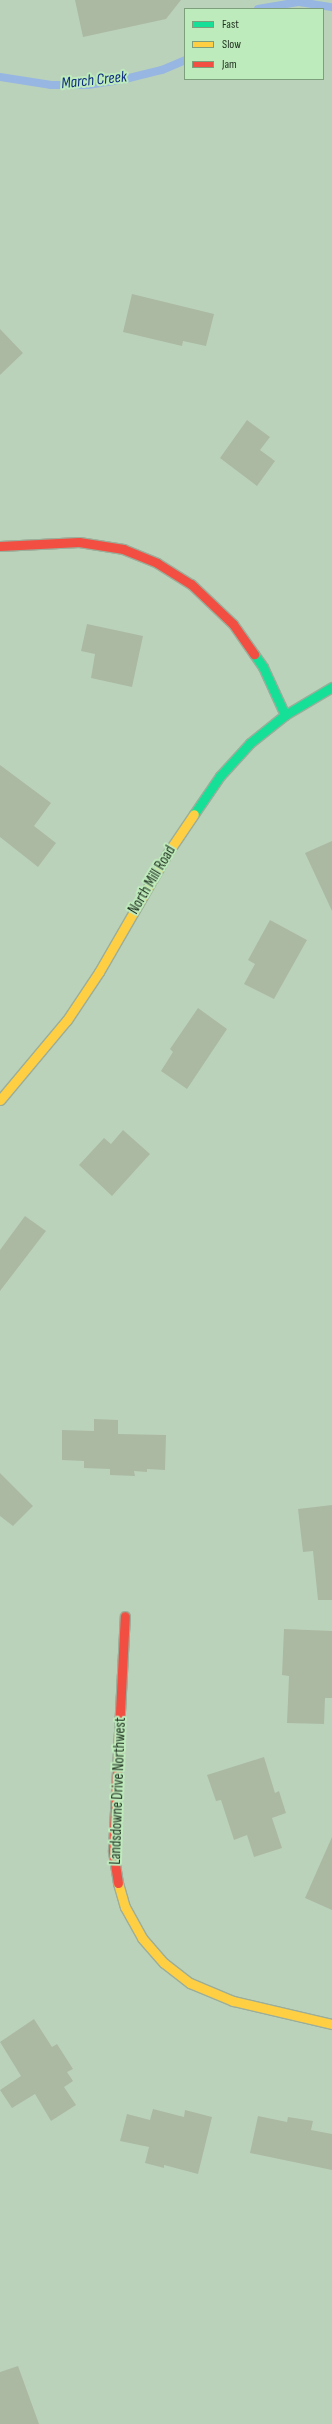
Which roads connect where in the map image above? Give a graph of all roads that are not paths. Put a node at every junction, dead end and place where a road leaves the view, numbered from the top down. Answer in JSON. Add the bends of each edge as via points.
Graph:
{"nodes":[{"id":1,"x":0,"y":546,"type":"edge"},
{"id":2,"x":332,"y":687,"type":"edge"},
{"id":3,"x":286,"y":715,"type":"junction"},
{"id":4,"x":0,"y":1100,"type":"edge"},
{"id":5,"x":125,"y":1616,"type":"dead end"},
{"id":6,"x":332,"y":2024,"type":"edge"}],
"edges":[{"from":1,"to":3,"type":"street","via":[[79,542],[123,549],[157,563],[191,584],[233,624],[263,667]]},
{"from":2,"to":3,"type":"street","name":"North Mill Road"},
{"from":3,"to":4,"type":"street","name":"North Mill Road","via":[[250,743],[220,776],[167,854],[99,972],[75,1008],[14,1087]]},
{"from":5,"to":6,"type":"street","name":"Landsdowne Drive Northwest","via":[[113,1850],[116,1875],[125,1907],[142,1938],[164,1963],[190,1983],[233,2002]]}]}
